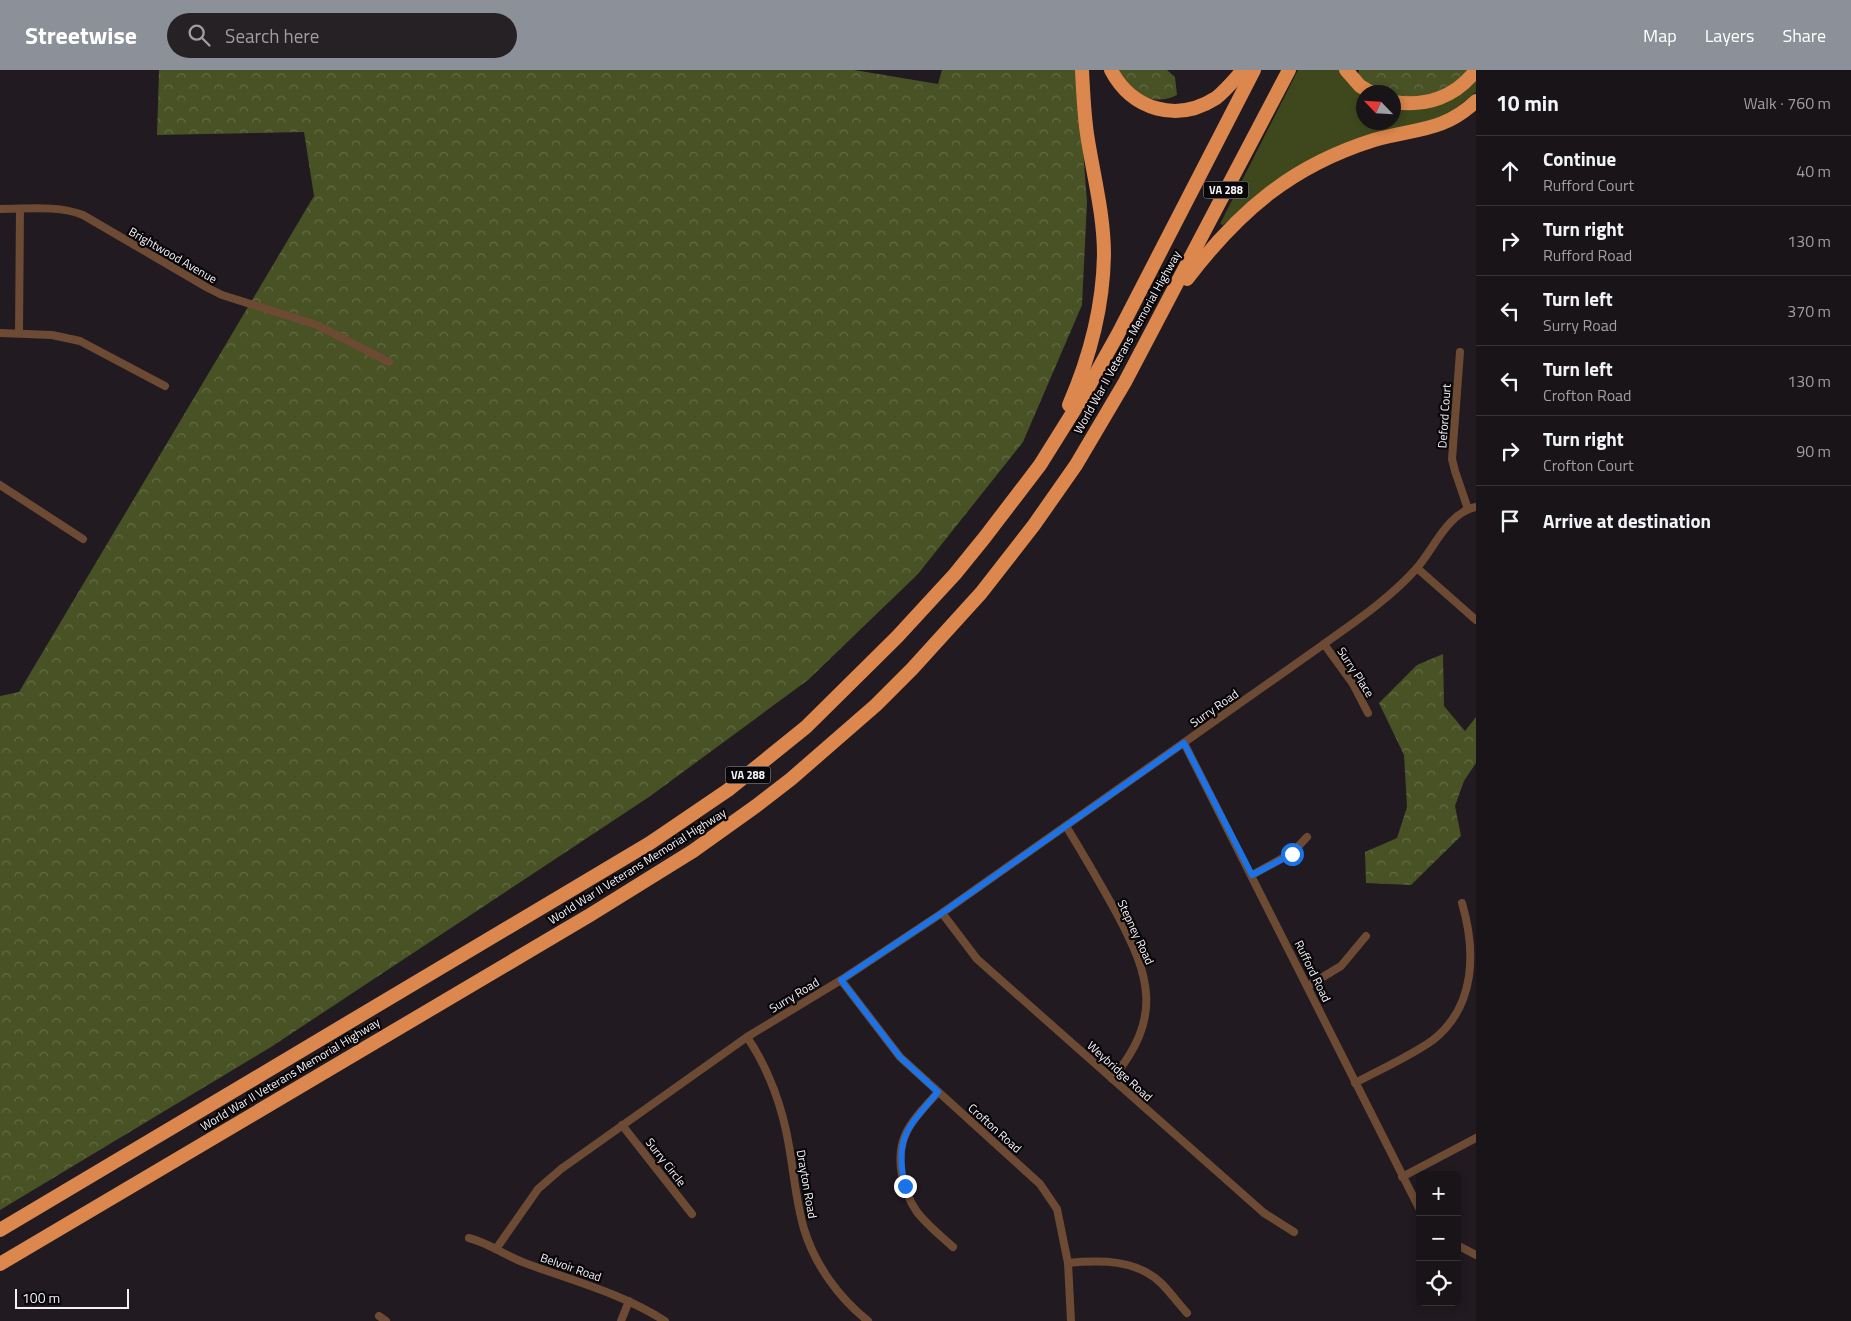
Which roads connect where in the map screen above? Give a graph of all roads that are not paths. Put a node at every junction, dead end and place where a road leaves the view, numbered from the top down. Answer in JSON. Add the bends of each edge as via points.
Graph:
{"nodes":[{"id":1,"x":1082,"y":70,"type":"edge"},
{"id":2,"x":1111,"y":70,"type":"edge"},
{"id":3,"x":1242,"y":70,"type":"edge"},
{"id":4,"x":1254,"y":70,"type":"edge"},
{"id":5,"x":1289,"y":70,"type":"edge"},
{"id":6,"x":1346,"y":70,"type":"edge"},
{"id":7,"x":1476,"y":70,"type":"edge"},
{"id":8,"x":1359,"y":85,"type":"edge"},
{"id":9,"x":1476,"y":102,"type":"edge"},
{"id":10,"x":1401,"y":103,"type":"edge"},
{"id":11,"x":0,"y":209,"type":"edge"},
{"id":12,"x":20,"y":209,"type":"junction"},
{"id":13,"x":1164,"y":310,"type":"junction"},
{"id":14,"x":0,"y":333,"type":"edge"},
{"id":15,"x":20,"y":333,"type":"junction"},
{"id":16,"x":1460,"y":352,"type":"dead end"},
{"id":17,"x":388,"y":362,"type":"dead end"},
{"id":18,"x":165,"y":386,"type":"dead end"},
{"id":19,"x":1065,"y":427,"type":"junction"},
{"id":20,"x":0,"y":485,"type":"edge"},
{"id":21,"x":1472,"y":508,"type":"edge"},
{"id":22,"x":83,"y":539,"type":"dead end"},
{"id":23,"x":1417,"y":568,"type":"junction"},
{"id":24,"x":1476,"y":620,"type":"edge"},
{"id":25,"x":1324,"y":644,"type":"junction"},
{"id":26,"x":1368,"y":713,"type":"dead end"},
{"id":27,"x":1184,"y":743,"type":"junction"},
{"id":28,"x":1066,"y":826,"type":"junction"},
{"id":29,"x":1307,"y":837,"type":"dead end"},
{"id":30,"x":1252,"y":875,"type":"junction"},
{"id":31,"x":1462,"y":903,"type":"dead end"},
{"id":32,"x":942,"y":913,"type":"junction"},
{"id":33,"x":1366,"y":936,"type":"dead end"},
{"id":34,"x":841,"y":980,"type":"junction"},
{"id":35,"x":1308,"y":986,"type":"junction"},
{"id":36,"x":747,"y":1037,"type":"junction"},
{"id":37,"x":1112,"y":1079,"type":"junction"},
{"id":38,"x":1355,"y":1083,"type":"junction"},
{"id":39,"x":938,"y":1092,"type":"junction"},
{"id":40,"x":622,"y":1125,"type":"junction"},
{"id":41,"x":1476,"y":1138,"type":"edge"},
{"id":42,"x":1402,"y":1177,"type":"junction"},
{"id":43,"x":1416,"y":1203,"type":"edge"},
{"id":44,"x":692,"y":1214,"type":"dead end"},
{"id":45,"x":0,"y":1230,"type":"edge"},
{"id":46,"x":1294,"y":1232,"type":"dead end"},
{"id":47,"x":469,"y":1238,"type":"dead end"},
{"id":48,"x":953,"y":1247,"type":"dead end"},
{"id":49,"x":1461,"y":1247,"type":"edge"},
{"id":50,"x":496,"y":1248,"type":"junction"},
{"id":51,"x":1476,"y":1255,"type":"edge"},
{"id":52,"x":1068,"y":1263,"type":"junction"},
{"id":53,"x":0,"y":1264,"type":"edge"},
{"id":54,"x":629,"y":1301,"type":"junction"},
{"id":55,"x":1186,"y":1313,"type":"dead end"},
{"id":56,"x":621,"y":1321,"type":"edge"},
{"id":57,"x":664,"y":1321,"type":"edge"},
{"id":58,"x":868,"y":1321,"type":"edge"},
{"id":59,"x":1071,"y":1321,"type":"edge"}],
"edges":[{"from":1,"to":19,"type":"highway","via":[[1104,254],[1096,327],[1080,380],[1066,412]]},
{"from":2,"to":3,"type":"highway","via":[[1133,97],[1153,107],[1176,111],[1196,107],[1217,97]]},
{"from":4,"to":19,"type":"highway","name":"World War II Veterans Memorial Highway","number":"VA 288","via":[[1118,334]]},
{"from":5,"to":13,"type":"highway","name":"World War II Veterans Memorial Highway","number":"VA 288"},
{"from":6,"to":8,"type":"highway"},
{"from":7,"to":10,"type":"highway","via":[[1462,85],[1442,98],[1418,104]]},
{"from":9,"to":13,"type":"highway","via":[[1457,117],[1435,127],[1376,140],[1304,169],[1228,229]]},
{"from":11,"to":12,"type":"street","name":"Brightwood Avenue"},
{"from":12,"to":15,"type":"street"},
{"from":12,"to":17,"type":"street","name":"Brightwood Avenue","via":[[60,209],[78,213],[208,288],[316,325]]},
{"from":13,"to":53,"type":"highway","name":"World War II Veterans Memorial Highway","number":"VA 288","via":[[1098,429],[1034,525],[991,580],[912,669],[792,779],[720,833],[629,891]]},
{"from":14,"to":15,"type":"street"},
{"from":15,"to":18,"type":"street","via":[[80,341]]},
{"from":16,"to":21,"type":"street","name":"Deford Court","via":[[1452,459]]},
{"from":19,"to":45,"type":"highway","name":"World War II Veterans Memorial Highway","number":"VA 288","via":[[985,537],[923,609],[806,727],[728,790],[650,843]]},
{"from":20,"to":22,"type":"street"},
{"from":21,"to":23,"type":"street","name":"Surry Road","via":[[1450,523]]},
{"from":23,"to":24,"type":"street"},
{"from":23,"to":25,"type":"street","name":"Surry Road","via":[[1386,599]]},
{"from":25,"to":26,"type":"street","name":"Surry Place","via":[[1353,684]]},
{"from":25,"to":27,"type":"street","name":"Surry Road"},
{"from":27,"to":28,"type":"street","name":"Surry Road"},
{"from":27,"to":30,"type":"street","name":"Rufford Road"},
{"from":28,"to":32,"type":"street","name":"Surry Road"},
{"from":28,"to":37,"type":"street","name":"Stepney Road","via":[[1120,920],[1140,960],[1146,985],[1140,1038]]},
{"from":29,"to":30,"type":"street","via":[[1292,854]]},
{"from":30,"to":35,"type":"street","name":"Rufford Road"},
{"from":31,"to":38,"type":"street","via":[[1469,921],[1474,954],[1469,985],[1459,1010],[1434,1039]]},
{"from":32,"to":34,"type":"street","name":"Surry Road"},
{"from":32,"to":37,"type":"street","name":"Weybridge Road","via":[[977,958]]},
{"from":33,"to":35,"type":"street","via":[[1341,966]]},
{"from":34,"to":36,"type":"street","name":"Surry Road"},
{"from":34,"to":39,"type":"street","name":"Crofton Road","via":[[900,1057]]},
{"from":35,"to":38,"type":"street","name":"Rufford Road"},
{"from":36,"to":40,"type":"street","name":"Surry Road"},
{"from":36,"to":58,"type":"street","name":"Drayton Road","via":[[761,1060],[780,1108],[810,1245],[837,1290]]},
{"from":37,"to":46,"type":"street","name":"Weybridge Road","via":[[1264,1212]]},
{"from":38,"to":42,"type":"street","name":"Rufford Road"},
{"from":39,"to":48,"type":"street","via":[[914,1120],[902,1141],[901,1172],[917,1211]]},
{"from":39,"to":52,"type":"street","name":"Crofton Road","via":[[1040,1184],[1057,1209]]},
{"from":40,"to":44,"type":"street","name":"Surry Circle"},
{"from":40,"to":50,"type":"street","name":"Surry Road","via":[[538,1189]]},
{"from":41,"to":42,"type":"street"},
{"from":42,"to":43,"type":"street","name":"Rufford Road"},
{"from":47,"to":50,"type":"street","name":"Belvoir Road"},
{"from":49,"to":51,"type":"street"},
{"from":50,"to":54,"type":"street","name":"Belvoir Road","via":[[525,1263]]},
{"from":52,"to":55,"type":"street","via":[[1116,1263],[1140,1269],[1161,1283]]},
{"from":52,"to":59,"type":"street","name":"Crofton Road"},
{"from":54,"to":56,"type":"street"},
{"from":54,"to":57,"type":"street","name":"Belvoir Road"}]}
